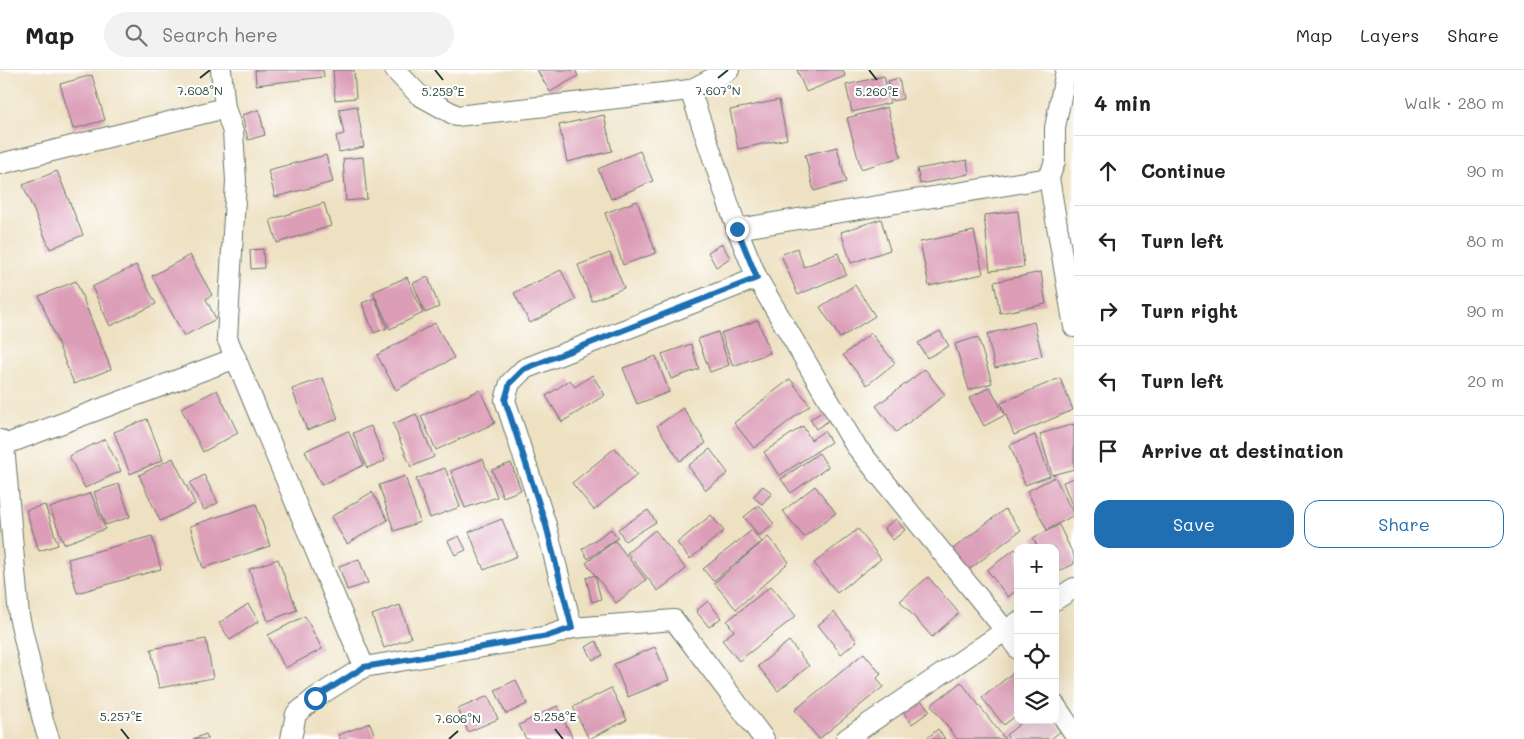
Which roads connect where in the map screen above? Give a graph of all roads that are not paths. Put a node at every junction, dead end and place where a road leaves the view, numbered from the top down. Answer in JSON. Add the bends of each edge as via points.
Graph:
{"nodes":[{"id":1,"x":222,"y":70,"type":"edge"},
{"id":2,"x":395,"y":70,"type":"edge"},
{"id":3,"x":729,"y":70,"type":"edge"},
{"id":4,"x":1066,"y":70,"type":"edge"},
{"id":5,"x":690,"y":90,"type":"junction"},
{"id":6,"x":225,"y":108,"type":"junction"},
{"id":7,"x":0,"y":164,"type":"edge"},
{"id":8,"x":1049,"y":178,"type":"junction"},
{"id":9,"x":737,"y":229,"type":"junction"},
{"id":10,"x":757,"y":278,"type":"junction"},
{"id":11,"x":1074,"y":327,"type":"edge"},
{"id":12,"x":236,"y":358,"type":"junction"},
{"id":13,"x":2,"y":442,"type":"edge"},
{"id":14,"x":1074,"y":588,"type":"edge"},
{"id":15,"x":1059,"y":597,"type":"edge"},
{"id":16,"x":1011,"y":626,"type":"edge"},
{"id":17,"x":572,"y":628,"type":"junction"},
{"id":18,"x":364,"y":667,"type":"junction"},
{"id":19,"x":1059,"y":711,"type":"edge"},
{"id":20,"x":1074,"y":733,"type":"edge"},
{"id":21,"x":49,"y":739,"type":"edge"},
{"id":22,"x":291,"y":739,"type":"edge"},
{"id":23,"x":764,"y":739,"type":"edge"},
{"id":24,"x":846,"y":739,"type":"edge"}],
"edges":[{"from":1,"to":6,"type":"street"},
{"from":2,"to":5,"type":"street","via":[[419,95],[456,116]]},
{"from":3,"to":5,"type":"street"},
{"from":4,"to":8,"type":"street","via":[[1055,128],[1055,161]]},
{"from":5,"to":9,"type":"street"},
{"from":6,"to":7,"type":"street"},
{"from":6,"to":12,"type":"street","via":[[233,132],[236,181],[227,338]]},
{"from":8,"to":9,"type":"street"},
{"from":8,"to":11,"type":"street"},
{"from":9,"to":10,"type":"street"},
{"from":10,"to":16,"type":"street","via":[[855,444]]},
{"from":10,"to":17,"type":"street","via":[[524,369],[510,383],[505,400],[546,525]]},
{"from":12,"to":13,"type":"street"},
{"from":12,"to":18,"type":"street"},
{"from":13,"to":21,"type":"street","via":[[20,616]]},
{"from":14,"to":15,"type":"street"},
{"from":16,"to":24,"type":"street"},
{"from":17,"to":18,"type":"street","via":[[548,636]]},
{"from":17,"to":23,"type":"street","via":[[674,620]]},
{"from":18,"to":22,"type":"street","via":[[296,714]]},
{"from":19,"to":20,"type":"street"}]}
